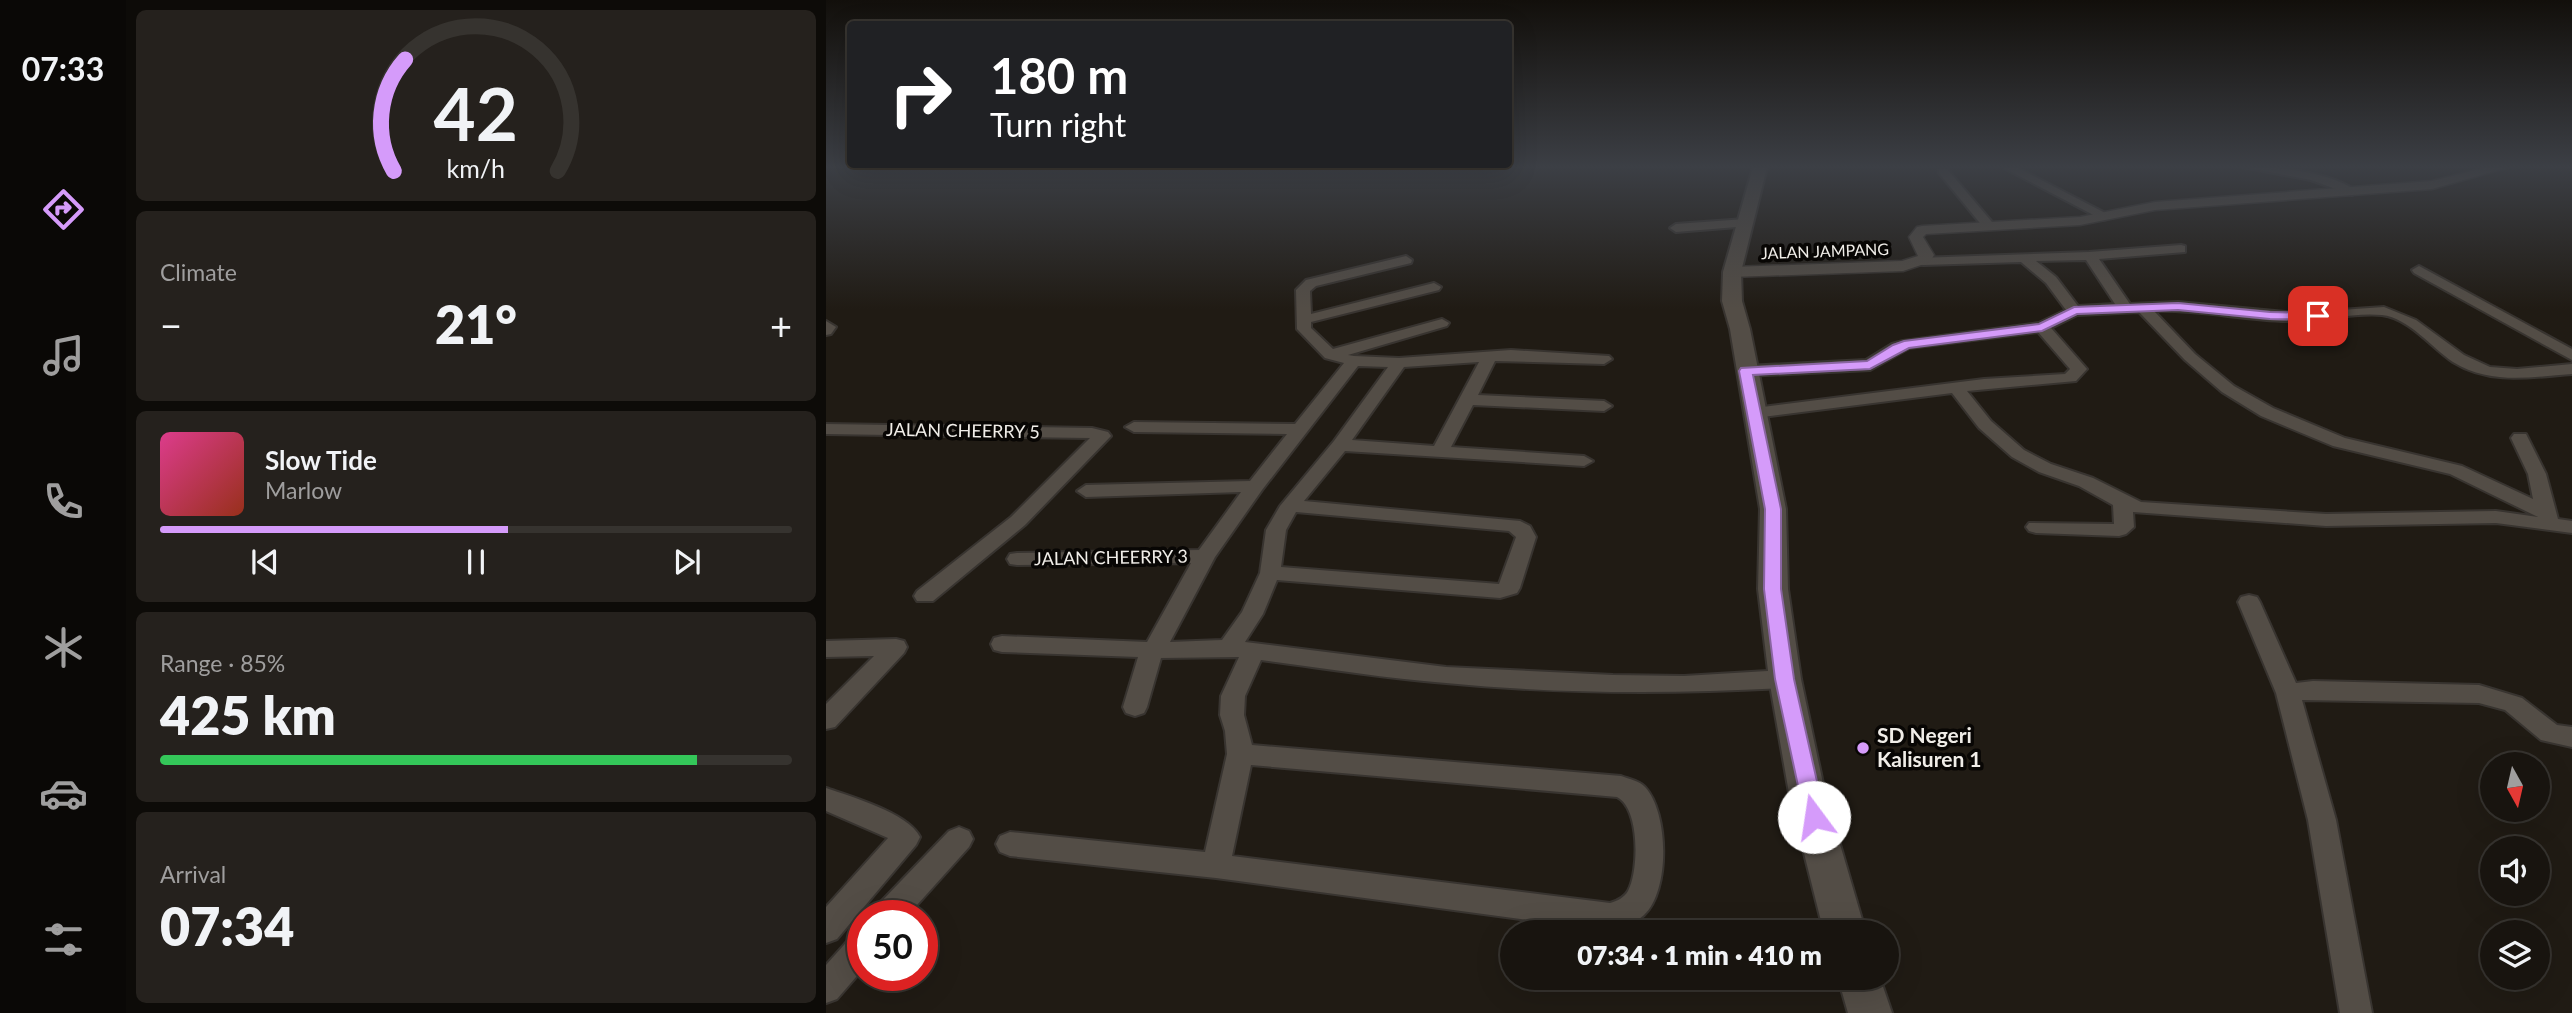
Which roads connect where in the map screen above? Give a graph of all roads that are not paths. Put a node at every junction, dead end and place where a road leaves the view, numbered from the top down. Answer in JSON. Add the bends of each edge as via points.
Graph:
{"nodes":[{"id":1,"x":1747,"y":214,"type":"edge"},
{"id":2,"x":1978,"y":214,"type":"edge"},
{"id":3,"x":2102,"y":214,"type":"edge"},
{"id":4,"x":2119,"y":214,"type":"edge"},
{"id":5,"x":2107,"y":217,"type":"junction"},
{"id":6,"x":1745,"y":223,"type":"junction"},
{"id":7,"x":1987,"y":225,"type":"junction"},
{"id":8,"x":1676,"y":228,"type":"dead end"},
{"id":9,"x":2182,"y":249,"type":"dead end"},
{"id":10,"x":2089,"y":256,"type":"junction"},
{"id":11,"x":2024,"y":258,"type":"junction"},
{"id":12,"x":1406,"y":260,"type":"dead end"},
{"id":13,"x":1923,"y":261,"type":"junction"},
{"id":14,"x":2419,"y":270,"type":"dead end"},
{"id":15,"x":1732,"y":272,"type":"junction"},
{"id":16,"x":1434,"y":287,"type":"dead end"},
{"id":17,"x":2135,"y":308,"type":"junction"},
{"id":18,"x":2074,"y":311,"type":"junction"},
{"id":19,"x":1303,"y":320,"type":"junction"},
{"id":20,"x":1442,"y":324,"type":"dead end"},
{"id":21,"x":826,"y":325,"type":"edge"},
{"id":22,"x":2042,"y":327,"type":"junction"},
{"id":23,"x":826,"y":331,"type":"edge"},
{"id":24,"x":1330,"y":355,"type":"junction"},
{"id":25,"x":2572,"y":355,"type":"edge"},
{"id":26,"x":1489,"y":358,"type":"junction"},
{"id":27,"x":1604,"y":359,"type":"dead end"},
{"id":28,"x":1354,"y":361,"type":"junction"},
{"id":29,"x":1399,"y":363,"type":"junction"},
{"id":30,"x":2572,"y":369,"type":"edge"},
{"id":31,"x":1746,"y":371,"type":"junction"},
{"id":32,"x":1957,"y":389,"type":"junction"},
{"id":33,"x":1469,"y":400,"type":"junction"},
{"id":34,"x":1604,"y":406,"type":"dead end"},
{"id":35,"x":1755,"y":413,"type":"junction"},
{"id":36,"x":1134,"y":427,"type":"dead end"},
{"id":37,"x":826,"y":429,"type":"edge"},
{"id":38,"x":1299,"y":429,"type":"junction"},
{"id":39,"x":1099,"y":434,"type":"joint"},
{"id":40,"x":2520,"y":438,"type":"dead end"},
{"id":41,"x":1339,"y":445,"type":"junction"},
{"id":42,"x":1440,"y":452,"type":"junction"},
{"id":43,"x":1584,"y":461,"type":"dead end"},
{"id":44,"x":1255,"y":486,"type":"junction"},
{"id":45,"x":1086,"y":491,"type":"dead end"},
{"id":46,"x":2123,"y":504,"type":"junction"},
{"id":47,"x":1290,"y":506,"type":"junction"},
{"id":48,"x":2547,"y":518,"type":"junction"},
{"id":49,"x":2036,"y":527,"type":"dead end"},
{"id":50,"x":2572,"y":527,"type":"edge"},
{"id":51,"x":1205,"y":556,"type":"junction"},
{"id":52,"x":1017,"y":559,"type":"dead end"},
{"id":53,"x":1270,"y":573,"type":"junction"},
{"id":54,"x":925,"y":596,"type":"dead end"},
{"id":55,"x":2249,"y":602,"type":"dead end"},
{"id":56,"x":1002,"y":644,"type":"dead end"},
{"id":57,"x":1228,"y":648,"type":"junction"},
{"id":58,"x":826,"y":649,"type":"edge"},
{"id":59,"x":1154,"y":650,"type":"junction"},
{"id":60,"x":1254,"y":651,"type":"junction"},
{"id":61,"x":1785,"y":679,"type":"junction"},
{"id":62,"x":2288,"y":694,"type":"junction"},
{"id":63,"x":1135,"y":707,"type":"dead end"},
{"id":64,"x":826,"y":720,"type":"edge"},
{"id":65,"x":2572,"y":737,"type":"edge"},
{"id":66,"x":1240,"y":754,"type":"junction"},
{"id":67,"x":826,"y":799,"type":"edge"},
{"id":68,"x":959,"y":839,"type":"dead end"},
{"id":69,"x":1010,"y":844,"type":"dead end"},
{"id":70,"x":1216,"y":866,"type":"junction"},
{"id":71,"x":903,"y":900,"type":"edge"},
{"id":72,"x":1841,"y":920,"type":"edge"},
{"id":73,"x":826,"y":929,"type":"edge"},
{"id":74,"x":847,"y":964,"type":"edge"},
{"id":75,"x":826,"y":988,"type":"edge"},
{"id":76,"x":1863,"y":990,"type":"edge"},
{"id":77,"x":1870,"y":1013,"type":"edge"},
{"id":78,"x":2356,"y":1013,"type":"edge"}],
"edges":[{"from":1,"to":6,"type":"main road"},
{"from":2,"to":7,"type":"street"},
{"from":3,"to":5,"type":"street"},
{"from":4,"to":5,"type":"street"},
{"from":5,"to":7,"type":"street"},
{"from":6,"to":8,"type":"street"},
{"from":6,"to":15,"type":"main road"},
{"from":7,"to":13,"type":"street","via":[[1919,231],[1916,237],[1926,255]]},
{"from":9,"to":10,"type":"street"},
{"from":10,"to":11,"type":"street"},
{"from":10,"to":17,"type":"street","via":[[2101,267],[2114,293]]},
{"from":11,"to":13,"type":"street"},
{"from":11,"to":18,"type":"street","via":[[2051,280]]},
{"from":12,"to":19,"type":"street","via":[[1308,284],[1301,295]]},
{"from":13,"to":15,"type":"street","name":"JALAN JAMPANG","via":[[1892,267]]},
{"from":14,"to":25,"type":"street"},
{"from":15,"to":31,"type":"main road","via":[[1732,302]]},
{"from":16,"to":19,"type":"street"},
{"from":17,"to":18,"type":"street"},
{"from":17,"to":30,"type":"street","via":[[2178,306],[2296,317],[2384,310],[2484,371]]},
{"from":17,"to":48,"type":"street","via":[[2228,389],[2267,412],[2339,442],[2456,470]]},
{"from":18,"to":22,"type":"street"},
{"from":19,"to":24,"type":"street","via":[[1304,329]]},
{"from":20,"to":24,"type":"street"},
{"from":21,"to":23,"type":"street"},
{"from":22,"to":31,"type":"street","via":[[1908,344],[1870,365]]},
{"from":22,"to":32,"type":"street","via":[[2080,369],[2076,375]]},
{"from":24,"to":28,"type":"street"},
{"from":26,"to":27,"type":"street"},
{"from":26,"to":29,"type":"street"},
{"from":26,"to":33,"type":"street"},
{"from":28,"to":29,"type":"street"},
{"from":28,"to":38,"type":"street"},
{"from":29,"to":41,"type":"street"},
{"from":31,"to":35,"type":"main road"},
{"from":32,"to":35,"type":"street"},
{"from":32,"to":46,"type":"street","via":[[1983,425],[2020,454],[2089,483]]},
{"from":33,"to":34,"type":"street"},
{"from":33,"to":42,"type":"street"},
{"from":35,"to":61,"type":"main road","via":[[1773,509],[1773,589]]},
{"from":36,"to":38,"type":"street"},
{"from":37,"to":39,"type":"street","name":"JALAN CHEERRY 5"},
{"from":38,"to":44,"type":"street"},
{"from":39,"to":54,"type":"street","via":[[1018,521]]},
{"from":40,"to":48,"type":"street","via":[[2537,474]]},
{"from":41,"to":42,"type":"street"},
{"from":41,"to":47,"type":"street"},
{"from":42,"to":43,"type":"street"},
{"from":44,"to":45,"type":"street"},
{"from":44,"to":51,"type":"street"},
{"from":46,"to":48,"type":"street","via":[[2157,511],[2326,520]]},
{"from":46,"to":49,"type":"street","via":[[2124,527],[2119,530]]},
{"from":47,"to":53,"type":"street","via":[[1276,530]]},
{"from":47,"to":53,"type":"street","via":[[1513,525],[1526,537],[1509,587],[1500,591]]},
{"from":48,"to":50,"type":"street"},
{"from":51,"to":52,"type":"street","name":"JALAN CHEERRY 3"},
{"from":51,"to":59,"type":"street"},
{"from":53,"to":57,"type":"street","via":[[1252,614]]},
{"from":55,"to":62,"type":"street"},
{"from":56,"to":59,"type":"street"},
{"from":57,"to":59,"type":"street"},
{"from":57,"to":60,"type":"street"},
{"from":58,"to":64,"type":"street","via":[[896,647]]},
{"from":59,"to":63,"type":"street"},
{"from":60,"to":61,"type":"street","via":[[1446,675],[1613,684]]},
{"from":60,"to":66,"type":"street","via":[[1233,696]]},
{"from":61,"to":72,"type":"main road","via":[[1807,793]]},
{"from":62,"to":65,"type":"street","via":[[2313,690],[2479,694],[2513,704],[2550,733]]},
{"from":62,"to":78,"type":"street","via":[[2322,820]]},
{"from":66,"to":70,"type":"street"},
{"from":66,"to":70,"type":"street","via":[[1621,788],[1634,793],[1642,804],[1649,839],[1646,888],[1636,904],[1610,917]]},
{"from":67,"to":73,"type":"street","via":[[894,827],[906,837]]},
{"from":68,"to":71,"type":"street"},
{"from":69,"to":70,"type":"street"},
{"from":74,"to":75,"type":"street"},
{"from":76,"to":77,"type":"main road"}]}
